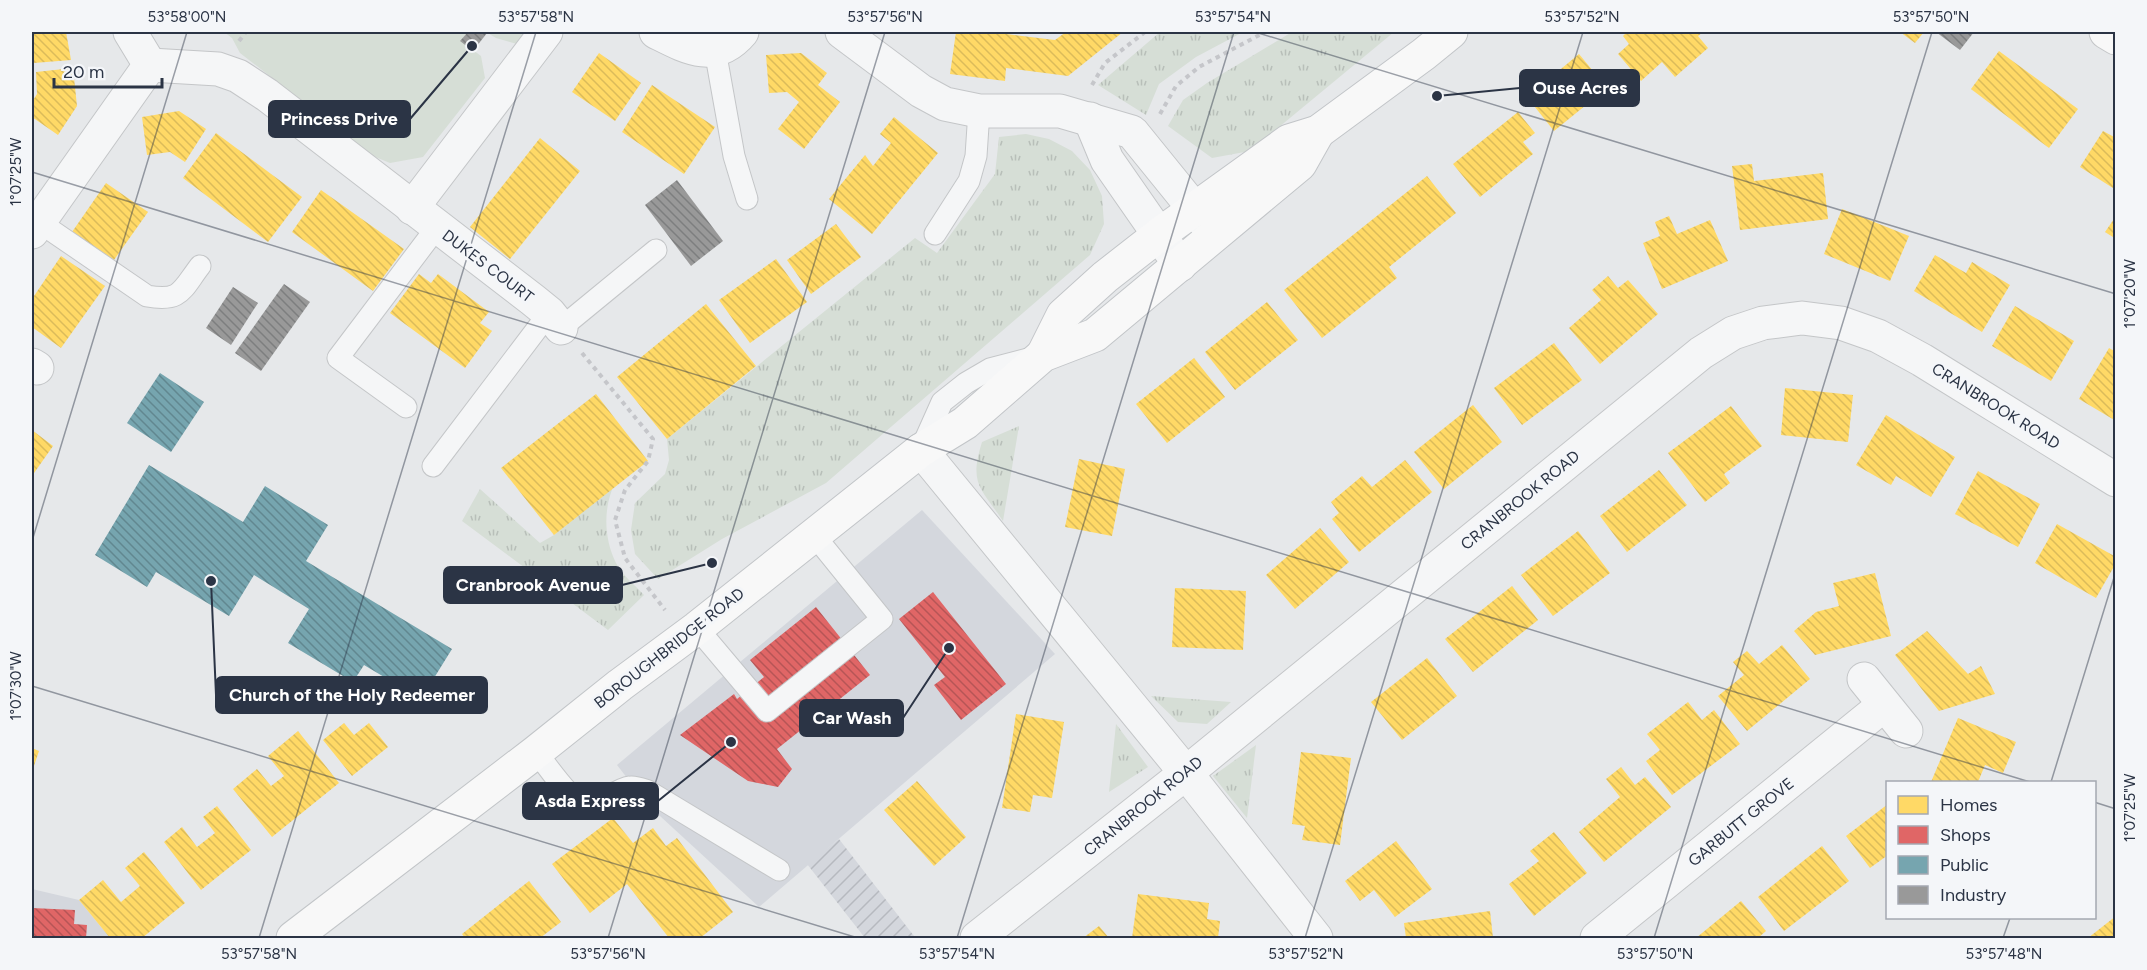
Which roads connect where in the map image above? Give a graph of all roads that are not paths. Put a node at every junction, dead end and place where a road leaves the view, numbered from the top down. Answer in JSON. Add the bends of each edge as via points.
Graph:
{"nodes":[{"id":1,"x":130,"y":32,"type":"edge"},
{"id":2,"x":546,"y":32,"type":"edge"},
{"id":3,"x":656,"y":32,"type":"edge"},
{"id":4,"x":742,"y":32,"type":"edge"},
{"id":5,"x":842,"y":32,"type":"edge"},
{"id":6,"x":1451,"y":32,"type":"edge"},
{"id":7,"x":2106,"y":32,"type":"edge"},
{"id":8,"x":2115,"y":38,"type":"edge"},
{"id":9,"x":715,"y":50,"type":"junction"},
{"id":10,"x":150,"y":65,"type":"junction"},
{"id":11,"x":979,"y":111,"type":"junction"},
{"id":12,"x":1090,"y":119,"type":"junction"},
{"id":13,"x":1318,"y":132,"type":"junction"},
{"id":14,"x":747,"y":199,"type":"dead end"},
{"id":15,"x":1196,"y":208,"type":"junction"},
{"id":16,"x":425,"y":218,"type":"junction"},
{"id":17,"x":35,"y":227,"type":"edge"},
{"id":18,"x":935,"y":234,"type":"dead end"},
{"id":19,"x":1160,"y":234,"type":"junction"},
{"id":20,"x":1216,"y":235,"type":"junction"},
{"id":21,"x":656,"y":250,"type":"dead end"},
{"id":22,"x":1180,"y":265,"type":"junction"},
{"id":23,"x":200,"y":266,"type":"dead end"},
{"id":24,"x":555,"y":320,"type":"junction"},
{"id":25,"x":1043,"y":355,"type":"junction"},
{"id":26,"x":406,"y":406,"type":"dead end"},
{"id":27,"x":921,"y":450,"type":"junction"},
{"id":28,"x":433,"y":466,"type":"dead end"},
{"id":29,"x":2115,"y":480,"type":"edge"},
{"id":30,"x":814,"y":535,"type":"junction"},
{"id":31,"x":692,"y":632,"type":"junction"},
{"id":32,"x":1864,"y":679,"type":"dead end"},
{"id":33,"x":1884,"y":705,"type":"junction"},
{"id":34,"x":1906,"y":731,"type":"dead end"},
{"id":35,"x":536,"y":752,"type":"junction"},
{"id":36,"x":1186,"y":773,"type":"junction"},
{"id":37,"x":779,"y":870,"type":"dead end"},
{"id":38,"x":293,"y":939,"type":"edge"},
{"id":39,"x":977,"y":939,"type":"edge"},
{"id":40,"x":1316,"y":939,"type":"edge"},
{"id":41,"x":1597,"y":939,"type":"edge"}],
"edges":[{"from":1,"to":10,"type":"street"},
{"from":2,"to":16,"type":"street"},
{"from":3,"to":9,"type":"street","via":[[689,49]]},
{"from":4,"to":9,"type":"street"},
{"from":5,"to":11,"type":"street","via":[[921,91],[945,104]]},
{"from":6,"to":13,"type":"main road","name":"BOROUGHBRIDGE ROAD"},
{"from":7,"to":8,"type":"main road"},
{"from":9,"to":14,"type":"lane","via":[[734,156]]},
{"from":10,"to":16,"type":"street","name":"DUKES COURT","via":[[218,69],[238,76]]},
{"from":10,"to":17,"type":"street"},
{"from":11,"to":12,"type":"street","via":[[1060,111]]},
{"from":11,"to":18,"type":"lane","via":[[976,156],[969,180]]},
{"from":12,"to":15,"type":"street","via":[[1132,132]]},
{"from":12,"to":19,"type":"street","via":[[1107,160]]},
{"from":13,"to":15,"type":"main road","name":"BOROUGHBRIDGE ROAD","via":[[1289,141]]},
{"from":13,"to":20,"type":"main road","name":"BOROUGHBRIDGE ROAD","via":[[1300,164]]},
{"from":15,"to":19,"type":"main road","name":"BOROUGHBRIDGE ROAD"},
{"from":15,"to":20,"type":"street"},
{"from":16,"to":24,"type":"street","name":"DUKES COURT"},
{"from":16,"to":26,"type":"lane","via":[[338,358]]},
{"from":17,"to":23,"type":"lane","via":[[147,296],[165,299],[178,295]]},
{"from":19,"to":22,"type":"street"},
{"from":19,"to":25,"type":"main road","name":"BOROUGHBRIDGE ROAD","via":[[1063,315]]},
{"from":20,"to":22,"type":"main road","name":"BOROUGHBRIDGE ROAD"},
{"from":21,"to":24,"type":"lane"},
{"from":22,"to":25,"type":"main road","name":"BOROUGHBRIDGE ROAD","via":[[1095,335]]},
{"from":24,"to":28,"type":"lane"},
{"from":25,"to":27,"type":"main road","name":"BOROUGHBRIDGE ROAD","via":[[966,423]]},
{"from":27,"to":30,"type":"main road","name":"BOROUGHBRIDGE ROAD"},
{"from":27,"to":36,"type":"street"},
{"from":29,"to":36,"type":"street","name":"CRANBROOK ROAD","via":[[1878,336],[1841,323],[1802,318],[1733,333],[1701,353]]},
{"from":30,"to":31,"type":"main road","name":"BOROUGHBRIDGE ROAD"},
{"from":30,"to":31,"type":"lane","via":[[882,619],[776,704],[767,711]]},
{"from":31,"to":35,"type":"main road","name":"BOROUGHBRIDGE ROAD"},
{"from":32,"to":33,"type":"street"},
{"from":33,"to":34,"type":"street"},
{"from":33,"to":41,"type":"street","name":"GARBUTT GROVE"},
{"from":35,"to":37,"type":"lane","via":[[575,799],[584,804],[594,804],[632,786],[648,791]]},
{"from":35,"to":38,"type":"main road","name":"BOROUGHBRIDGE ROAD"},
{"from":36,"to":39,"type":"street","name":"CRANBROOK ROAD"},
{"from":36,"to":40,"type":"street"}]}
